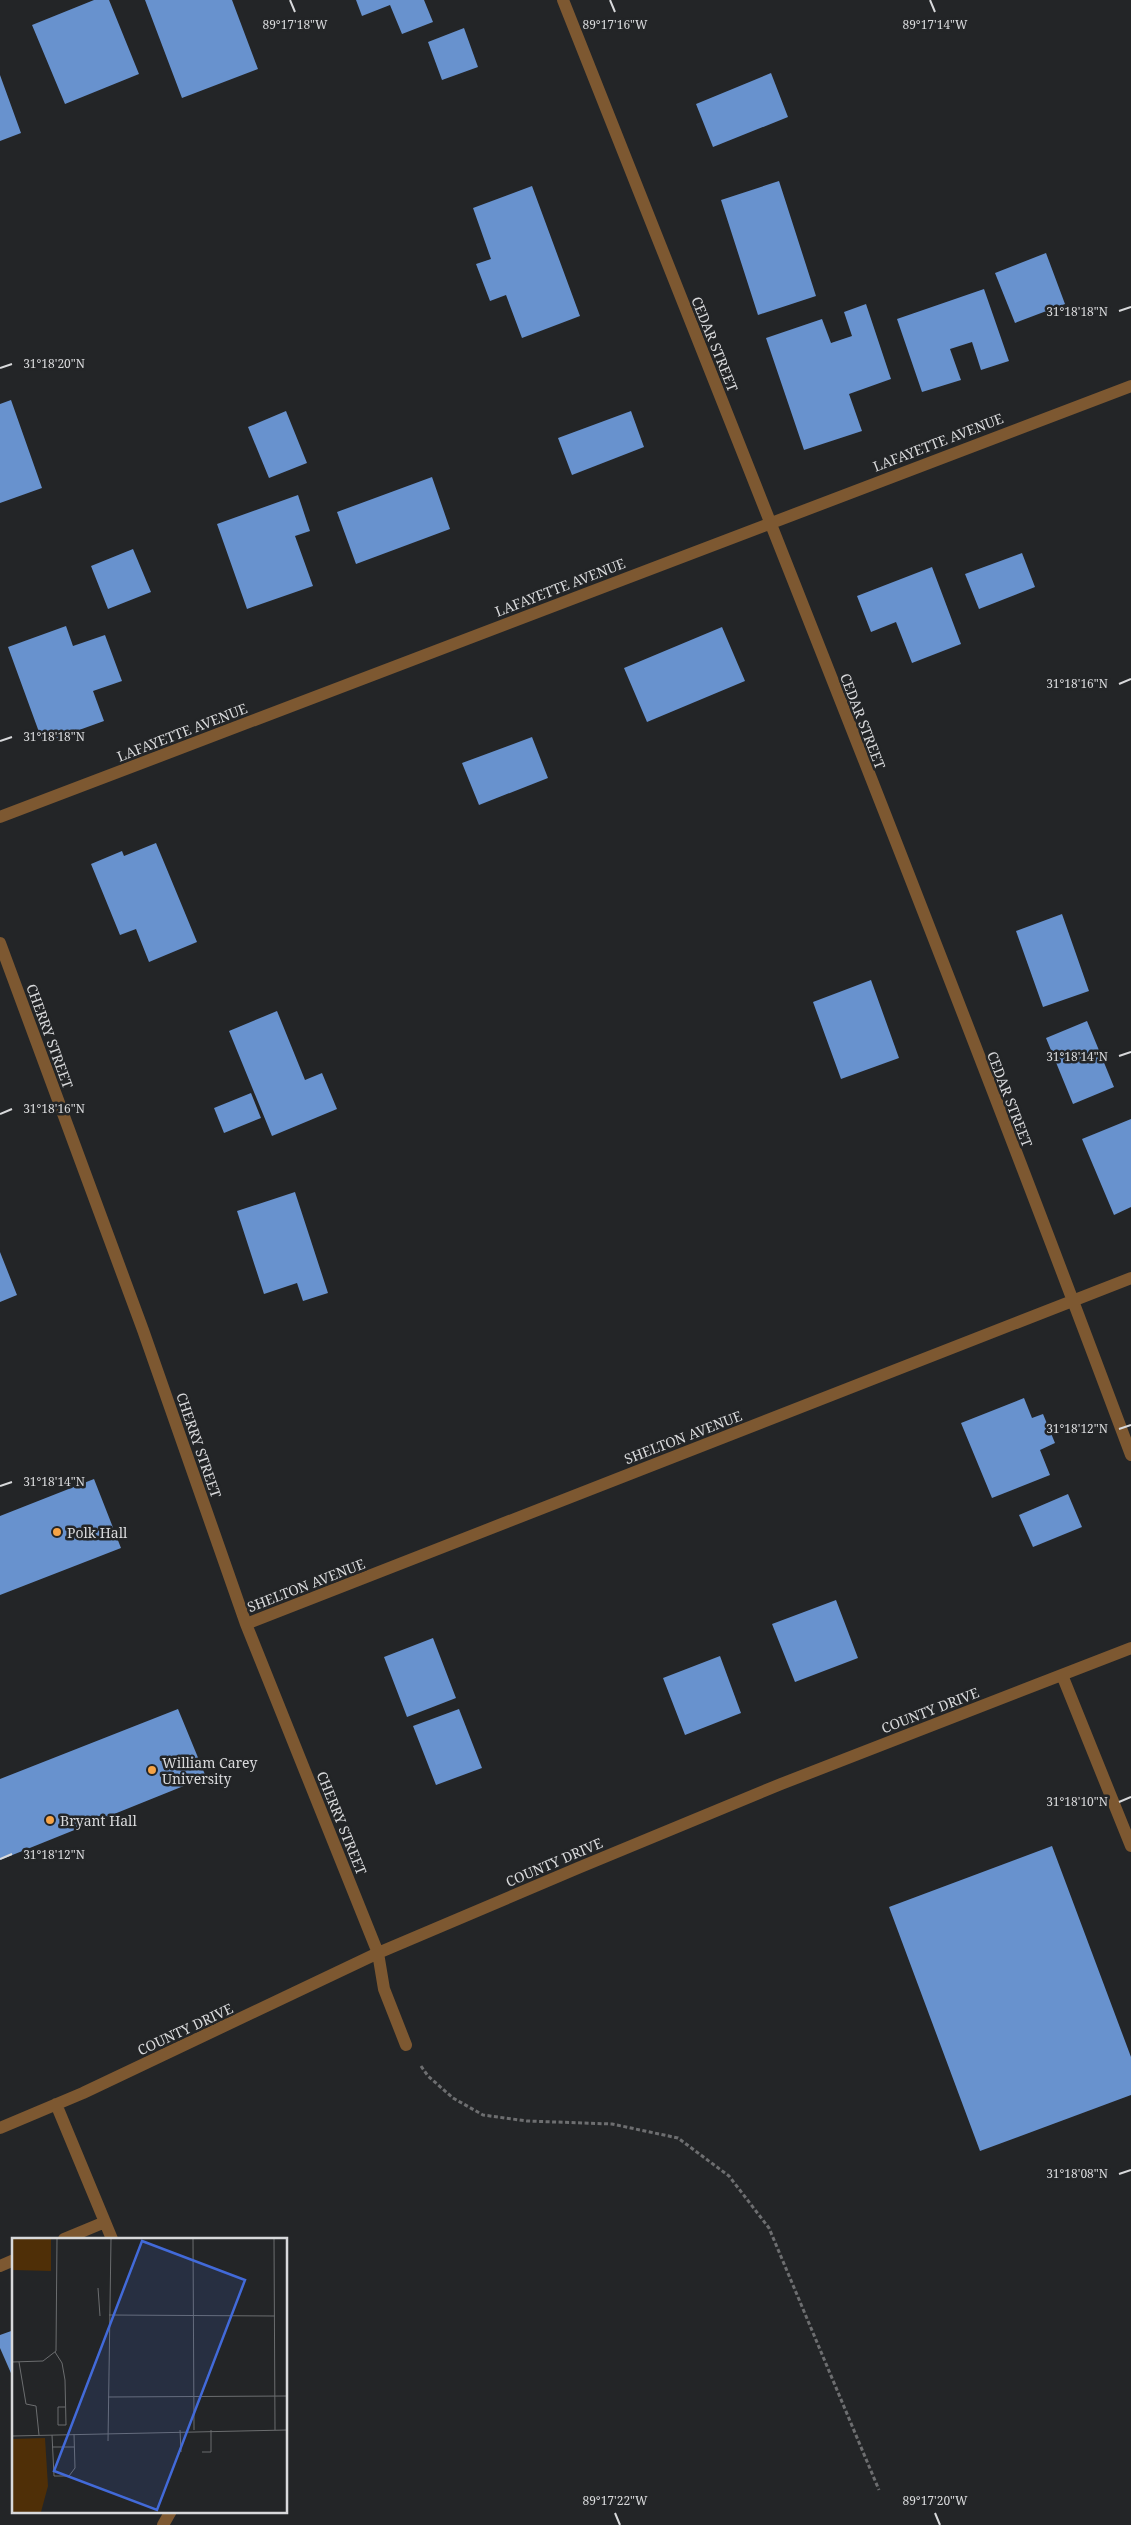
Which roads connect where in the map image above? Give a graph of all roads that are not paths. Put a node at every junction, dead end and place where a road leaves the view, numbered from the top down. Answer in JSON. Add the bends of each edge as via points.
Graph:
{"nodes":[{"id":1,"x":563,"y":0,"type":"edge"},
{"id":2,"x":1131,"y":386,"type":"edge"},
{"id":3,"x":770,"y":522,"type":"junction"},
{"id":4,"x":0,"y":818,"type":"edge"},
{"id":5,"x":0,"y":944,"type":"edge"},
{"id":6,"x":1131,"y":1278,"type":"edge"},
{"id":7,"x":1073,"y":1301,"type":"junction"},
{"id":8,"x":1131,"y":1455,"type":"edge"},
{"id":9,"x":246,"y":1624,"type":"junction"},
{"id":10,"x":1131,"y":1648,"type":"edge"},
{"id":11,"x":1062,"y":1675,"type":"junction"},
{"id":12,"x":1131,"y":1846,"type":"edge"},
{"id":13,"x":378,"y":1952,"type":"junction"},
{"id":14,"x":406,"y":2045,"type":"road end"},
{"id":15,"x":56,"y":2104,"type":"junction"},
{"id":16,"x":0,"y":2128,"type":"edge"},
{"id":17,"x":105,"y":2222,"type":"junction"},
{"id":18,"x":66,"y":2238,"type":"edge"},
{"id":19,"x":112,"y":2238,"type":"edge"},
{"id":20,"x":12,"y":2261,"type":"edge"},
{"id":21,"x":0,"y":2266,"type":"edge"},
{"id":22,"x":170,"y":2512,"type":"edge"},
{"id":23,"x":163,"y":2525,"type":"edge"}],
"edges":[{"from":1,"to":3,"type":"street","name":"CEDAR STREET"},
{"from":2,"to":3,"type":"street","name":"LAFAYETTE AVENUE"},
{"from":3,"to":4,"type":"street","name":"LAFAYETTE AVENUE"},
{"from":3,"to":7,"type":"street","name":"CEDAR STREET"},
{"from":5,"to":9,"type":"street","name":"CHERRY STREET","via":[[143,1330]]},
{"from":6,"to":7,"type":"street","name":"SHELTON AVENUE"},
{"from":7,"to":8,"type":"street","name":"CEDAR STREET"},
{"from":7,"to":9,"type":"street","name":"SHELTON AVENUE"},
{"from":9,"to":13,"type":"street","name":"CHERRY STREET"},
{"from":10,"to":11,"type":"street","name":"COUNTY DRIVE"},
{"from":11,"to":12,"type":"street"},
{"from":11,"to":13,"type":"street","name":"COUNTY DRIVE","via":[[762,1792]]},
{"from":13,"to":14,"type":"street","name":"CHERRY STREET","via":[[384,1989]]},
{"from":13,"to":15,"type":"street","name":"COUNTY DRIVE","via":[[233,2024]]},
{"from":15,"to":16,"type":"street","name":"COUNTY DRIVE"},
{"from":15,"to":17,"type":"street"},
{"from":17,"to":18,"type":"street"},
{"from":17,"to":19,"type":"street"},
{"from":20,"to":21,"type":"street"},
{"from":22,"to":23,"type":"street"}]}
